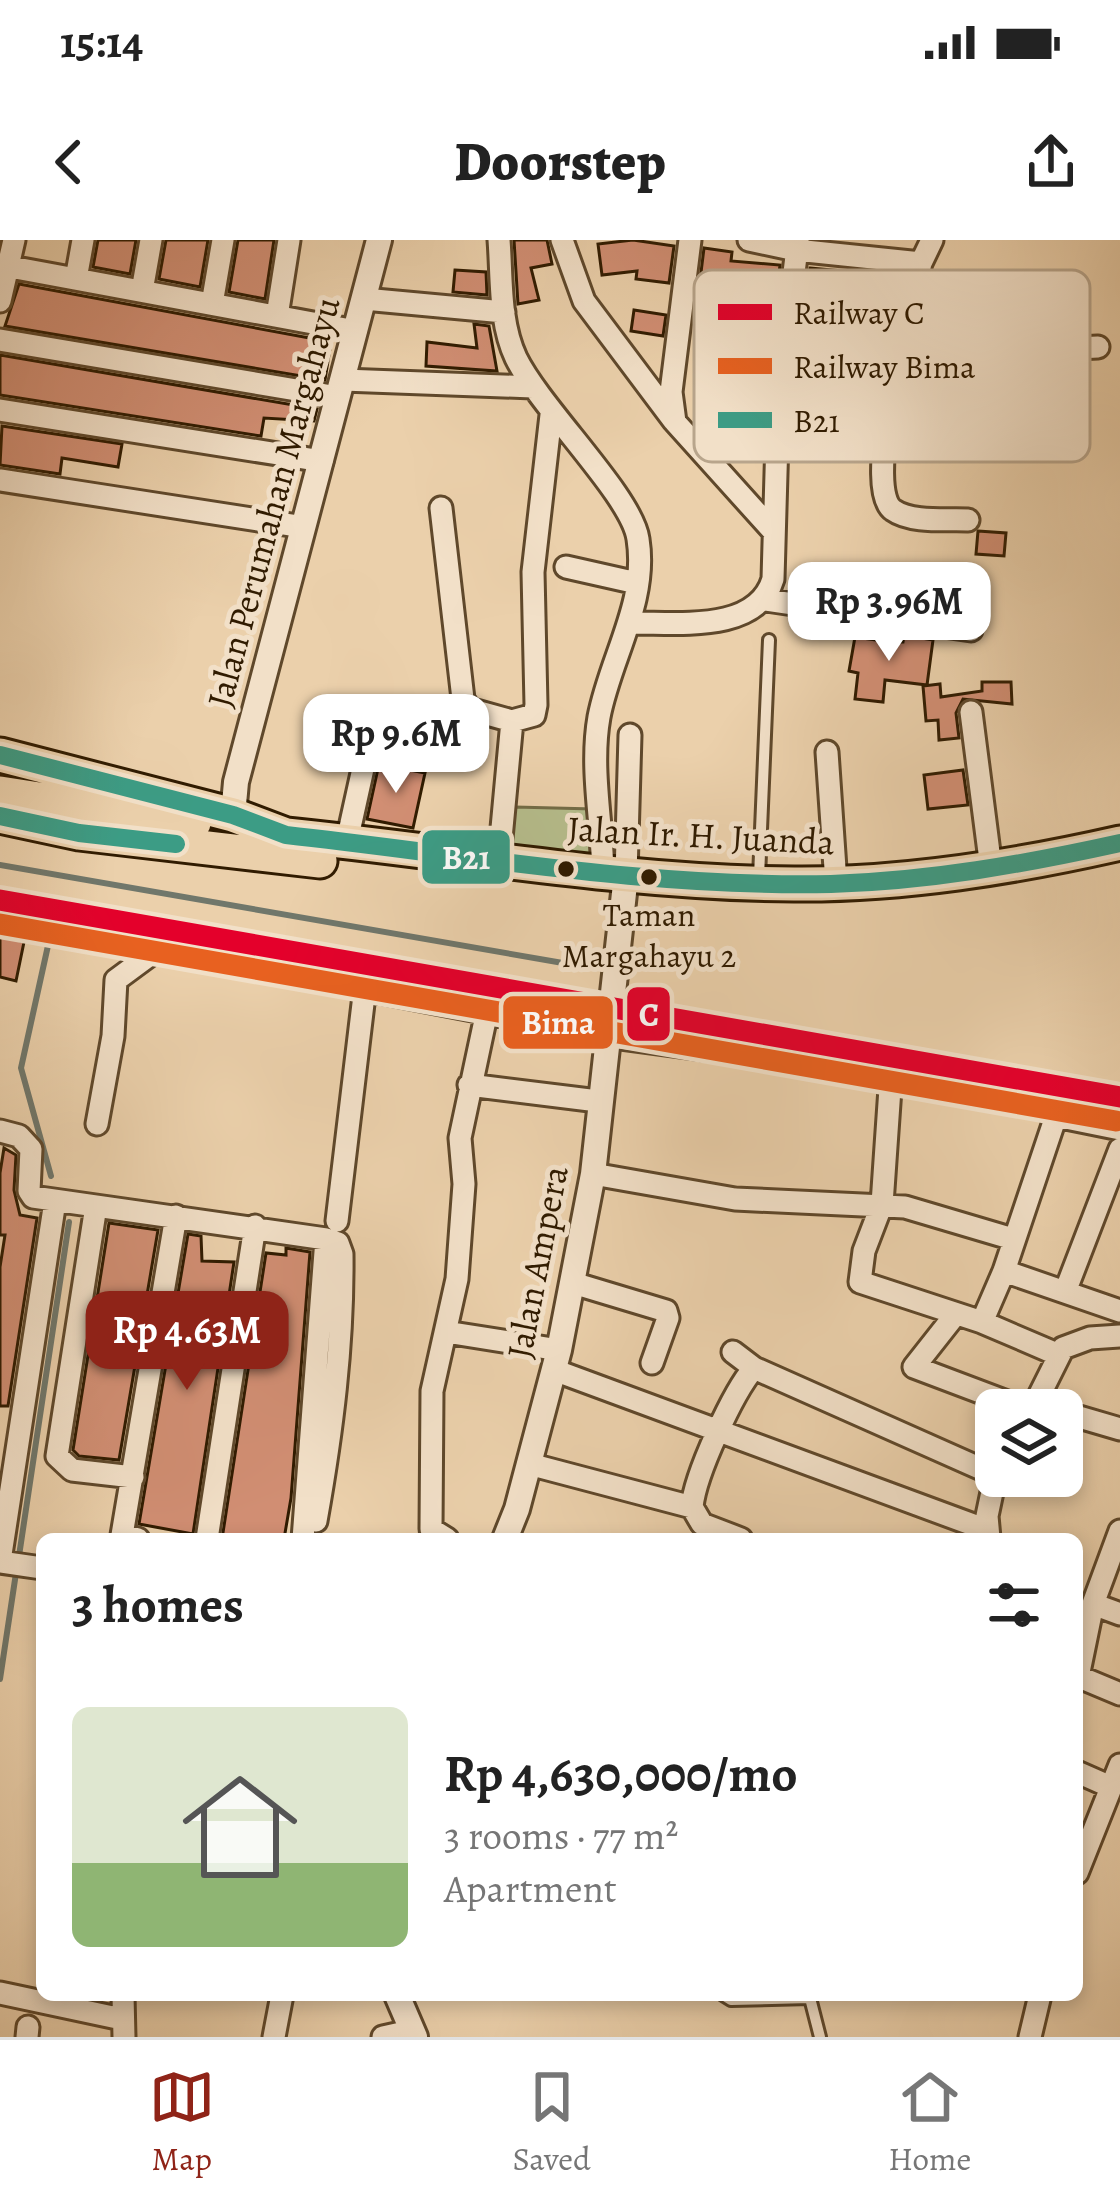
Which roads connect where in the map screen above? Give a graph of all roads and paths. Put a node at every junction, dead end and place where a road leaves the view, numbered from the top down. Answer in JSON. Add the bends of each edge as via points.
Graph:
{"nodes":[{"id":1,"x":14,"y":240,"type":"edge"},
{"id":2,"x":83,"y":240,"type":"edge"},
{"id":3,"x":151,"y":240,"type":"edge"},
{"id":4,"x":223,"y":240,"type":"edge"},
{"id":5,"x":289,"y":240,"type":"edge"},
{"id":6,"x":380,"y":240,"type":"edge"},
{"id":7,"x":499,"y":240,"type":"edge"},
{"id":8,"x":562,"y":240,"type":"edge"},
{"id":9,"x":690,"y":240,"type":"edge"},
{"id":10,"x":749,"y":240,"type":"edge"},
{"id":11,"x":932,"y":240,"type":"edge"},
{"id":12,"x":797,"y":245,"type":"edge"},
{"id":13,"x":921,"y":262,"type":"junction"},
{"id":14,"x":5,"y":266,"type":"edge"},
{"id":15,"x":919,"y":270,"type":"edge"},
{"id":16,"x":76,"y":279,"type":"junction"},
{"id":17,"x":142,"y":292,"type":"junction"},
{"id":18,"x":383,"y":300,"type":"junction"},
{"id":19,"x":0,"y":301,"type":"edge"},
{"id":20,"x":212,"y":304,"type":"junction"},
{"id":21,"x":504,"y":312,"type":"junction"},
{"id":22,"x":277,"y":316,"type":"junction"},
{"id":23,"x":356,"y":331,"type":"junction"},
{"id":24,"x":0,"y":340,"type":"edge"},
{"id":25,"x":1090,"y":347,"type":"edge"},
{"id":26,"x":1098,"y":347,"type":"dead end"},
{"id":27,"x":357,"y":385,"type":"junction"},
{"id":28,"x":533,"y":387,"type":"junction"},
{"id":29,"x":0,"y":410,"type":"edge"},
{"id":30,"x":551,"y":415,"type":"junction"},
{"id":31,"x":675,"y":422,"type":"junction"},
{"id":32,"x":694,"y":443,"type":"edge"},
{"id":33,"x":322,"y":460,"type":"junction"},
{"id":34,"x":711,"y":462,"type":"edge"},
{"id":35,"x":776,"y":462,"type":"edge"},
{"id":36,"x":883,"y":462,"type":"edge"},
{"id":37,"x":0,"y":480,"type":"edge"},
{"id":38,"x":441,"y":508,"type":"dead end"},
{"id":39,"x":968,"y":520,"type":"dead end"},
{"id":40,"x":304,"y":527,"type":"junction"},
{"id":41,"x":774,"y":532,"type":"junction"},
{"id":42,"x":566,"y":567,"type":"dead end"},
{"id":43,"x":637,"y":583,"type":"junction"},
{"id":44,"x":766,"y":600,"type":"junction"},
{"id":45,"x":629,"y":623,"type":"junction"},
{"id":46,"x":971,"y":630,"type":"dead end"},
{"id":47,"x":770,"y":640,"type":"dead end"},
{"id":48,"x":971,"y":712,"type":"dead end"},
{"id":49,"x":512,"y":721,"type":"junction"},
{"id":50,"x":630,"y":735,"type":"dead end"},
{"id":51,"x":827,"y":752,"type":"dead end"},
{"id":52,"x":0,"y":755,"type":"edge"},
{"id":53,"x":366,"y":755,"type":"dead end"},
{"id":54,"x":0,"y":795,"type":"edge"},
{"id":55,"x":235,"y":798,"type":"junction"},
{"id":56,"x":0,"y":816,"type":"edge"},
{"id":57,"x":286,"y":835,"type":"junction"},
{"id":58,"x":1120,"y":843,"type":"edge"},
{"id":59,"x":352,"y":853,"type":"junction"},
{"id":60,"x":499,"y":860,"type":"junction"},
{"id":61,"x":1120,"y":861,"type":"edge"},
{"id":62,"x":991,"y":868,"type":"junction"},
{"id":63,"x":617,"y":881,"type":"junction"},
{"id":64,"x":758,"y":882,"type":"junction"},
{"id":65,"x":836,"y":883,"type":"junction"},
{"id":66,"x":364,"y":987,"type":"junction"},
{"id":67,"x":487,"y":1012,"type":"junction"},
{"id":68,"x":606,"y":1036,"type":"junction"},
{"id":69,"x":891,"y":1074,"type":"junction"},
{"id":70,"x":469,"y":1085,"type":"junction"},
{"id":71,"x":598,"y":1101,"type":"junction"},
{"id":72,"x":1056,"y":1116,"type":"junction"},
{"id":73,"x":97,"y":1124,"type":"dead end"},
{"id":74,"x":1120,"y":1129,"type":"edge"},
{"id":75,"x":0,"y":1131,"type":"edge"},
{"id":76,"x":1120,"y":1149,"type":"edge"},
{"id":77,"x":592,"y":1174,"type":"junction"},
{"id":78,"x":55,"y":1201,"type":"junction"},
{"id":79,"x":882,"y":1204,"type":"junction"},
{"id":80,"x":96,"y":1206,"type":"junction"},
{"id":81,"x":176,"y":1216,"type":"junction"},
{"id":82,"x":255,"y":1226,"type":"junction"},
{"id":83,"x":332,"y":1230,"type":"junction"},
{"id":84,"x":1013,"y":1239,"type":"junction"},
{"id":85,"x":1004,"y":1271,"type":"junction"},
{"id":86,"x":573,"y":1283,"type":"junction"},
{"id":87,"x":1065,"y":1292,"type":"junction"},
{"id":88,"x":1120,"y":1311,"type":"edge"},
{"id":89,"x":955,"y":1315,"type":"junction"},
{"id":90,"x":982,"y":1322,"type":"junction"},
{"id":91,"x":446,"y":1332,"type":"junction"},
{"id":92,"x":1120,"y":1336,"type":"edge"},
{"id":93,"x":733,"y":1352,"type":"dead end"},
{"id":94,"x":1059,"y":1355,"type":"junction"},
{"id":95,"x":556,"y":1360,"type":"junction"},
{"id":96,"x":652,"y":1363,"type":"dead end"},
{"id":97,"x":754,"y":1368,"type":"junction"},
{"id":98,"x":982,"y":1389,"type":"edge"},
{"id":99,"x":1049,"y":1389,"type":"edge"},
{"id":100,"x":1083,"y":1419,"type":"edge"},
{"id":101,"x":1120,"y":1429,"type":"edge"},
{"id":102,"x":718,"y":1433,"type":"junction"},
{"id":103,"x":529,"y":1464,"type":"junction"},
{"id":104,"x":975,"y":1465,"type":"edge"},
{"id":105,"x":133,"y":1477,"type":"junction"},
{"id":106,"x":993,"y":1497,"type":"edge"},
{"id":107,"x":692,"y":1508,"type":"junction"},
{"id":108,"x":1120,"y":1531,"type":"edge"},
{"id":109,"x":122,"y":1533,"type":"edge"},
{"id":110,"x":208,"y":1533,"type":"edge"},
{"id":111,"x":304,"y":1533,"type":"edge"},
{"id":112,"x":314,"y":1533,"type":"edge"},
{"id":113,"x":440,"y":1533,"type":"edge"},
{"id":114,"x":508,"y":1533,"type":"edge"},
{"id":115,"x":725,"y":1533,"type":"edge"},
{"id":116,"x":985,"y":1533,"type":"edge"},
{"id":117,"x":988,"y":1533,"type":"edge"},
{"id":118,"x":0,"y":1561,"type":"edge"},
{"id":119,"x":36,"y":1567,"type":"edge"},
{"id":120,"x":1093,"y":1604,"type":"junction"},
{"id":121,"x":1120,"y":1614,"type":"edge"},
{"id":122,"x":1083,"y":1653,"type":"edge"},
{"id":123,"x":1083,"y":1679,"type":"edge"},
{"id":124,"x":1120,"y":1694,"type":"edge"},
{"id":125,"x":1120,"y":1765,"type":"edge"},
{"id":126,"x":1083,"y":1777,"type":"edge"},
{"id":127,"x":1112,"y":1801,"type":"edge"},
{"id":128,"x":1083,"y":1861,"type":"edge"},
{"id":129,"x":0,"y":1993,"type":"edge"},
{"id":130,"x":281,"y":2001,"type":"edge"},
{"id":131,"x":399,"y":2001,"type":"edge"},
{"id":132,"x":811,"y":2001,"type":"edge"},
{"id":133,"x":1039,"y":2001,"type":"edge"},
{"id":134,"x":123,"y":2028,"type":"edge"},
{"id":135,"x":413,"y":2034,"type":"edge"},
{"id":136,"x":274,"y":2037,"type":"edge"},
{"id":137,"x":383,"y":2037,"type":"edge"},
{"id":138,"x":820,"y":2037,"type":"edge"},
{"id":139,"x":1030,"y":2037,"type":"edge"}],
"edges":[{"from":1,"to":14,"type":"street"},
{"from":2,"to":16,"type":"street"},
{"from":3,"to":17,"type":"street"},
{"from":4,"to":20,"type":"street"},
{"from":5,"to":22,"type":"street"},
{"from":6,"to":18,"type":"street","name":"Jalan Perumahan Margahayu"},
{"from":7,"to":21,"type":"street"},
{"from":8,"to":31,"type":"street","via":[[591,314]]},
{"from":9,"to":31,"type":"street","via":[[671,392]]},
{"from":10,"to":12,"type":"street"},
{"from":11,"to":13,"type":"street"},
{"from":12,"to":13,"type":"street"},
{"from":13,"to":15,"type":"street"},
{"from":14,"to":16,"type":"street"},
{"from":14,"to":19,"type":"street"},
{"from":16,"to":17,"type":"street"},
{"from":17,"to":20,"type":"street"},
{"from":18,"to":21,"type":"street"},
{"from":18,"to":23,"type":"street","name":"Jalan Perumahan Margahayu"},
{"from":20,"to":22,"type":"street"},
{"from":21,"to":28,"type":"street","via":[[514,355]]},
{"from":22,"to":23,"type":"street"},
{"from":23,"to":27,"type":"street","name":"Jalan Perumahan Margahayu"},
{"from":24,"to":27,"type":"street"},
{"from":25,"to":26,"type":"street"},
{"from":27,"to":28,"type":"street"},
{"from":27,"to":33,"type":"street","name":"Jalan Perumahan Margahayu"},
{"from":28,"to":30,"type":"street"},
{"from":29,"to":33,"type":"street"},
{"from":30,"to":43,"type":"street","via":[[634,524]]},
{"from":30,"to":49,"type":"street","via":[[533,572],[536,704],[534,715]]},
{"from":31,"to":32,"type":"street"},
{"from":33,"to":40,"type":"street","name":"Jalan Perumahan Margahayu"},
{"from":34,"to":41,"type":"street"},
{"from":35,"to":41,"type":"street"},
{"from":36,"to":39,"type":"street","via":[[892,510]]},
{"from":37,"to":40,"type":"street"},
{"from":38,"to":49,"type":"street","via":[[463,699],[469,709]]},
{"from":40,"to":55,"type":"street","name":"Jalan Perumahan Margahayu"},
{"from":41,"to":44,"type":"street"},
{"from":42,"to":43,"type":"street"},
{"from":43,"to":45,"type":"street"},
{"from":44,"to":45,"type":"street","via":[[702,622]]},
{"from":44,"to":46,"type":"street"},
{"from":45,"to":63,"type":"street","via":[[596,744]]},
{"from":47,"to":64,"type":"lane"},
{"from":48,"to":62,"type":"street"},
{"from":49,"to":60,"type":"street"},
{"from":50,"to":63,"type":"street"},
{"from":51,"to":65,"type":"street"},
{"from":52,"to":55,"type":"highway","name":"Jalan Ir. H. Juanda"},
{"from":53,"to":59,"type":"street"},
{"from":54,"to":57,"type":"highway"},
{"from":54,"to":59,"type":"highway"},
{"from":55,"to":57,"type":"highway","name":"Jalan Ir. H. Juanda"},
{"from":56,"to":59,"type":"highway","name":"Jalan Ir. H. Juanda","via":[[79,833]]},
{"from":57,"to":59,"type":"highway","name":"Jalan Ir. H. Juanda"},
{"from":58,"to":62,"type":"highway","name":"Jalan Ir. H. Juanda"},
{"from":59,"to":60,"type":"highway","name":"Jalan Ir. H. Juanda"},
{"from":59,"to":63,"type":"highway","name":"Jalan Ir. H. Juanda"},
{"from":60,"to":63,"type":"highway","name":"Jalan Ir. H. Juanda"},
{"from":61,"to":63,"type":"highway","name":"Jalan Ir. H. Juanda","via":[[919,898],[792,903]]},
{"from":62,"to":65,"type":"highway","name":"Jalan Ir. H. Juanda"},
{"from":63,"to":64,"type":"highway","name":"Jalan Ir. H. Juanda"},
{"from":63,"to":68,"type":"street","name":"Jalan Ampera"},
{"from":64,"to":65,"type":"highway","name":"Jalan Ir. H. Juanda"},
{"from":66,"to":67,"type":"street"},
{"from":66,"to":73,"type":"street","via":[[158,949],[143,956],[116,980]]},
{"from":66,"to":83,"type":"street"},
{"from":67,"to":68,"type":"street"},
{"from":67,"to":70,"type":"street"},
{"from":68,"to":69,"type":"street"},
{"from":68,"to":71,"type":"street","name":"Jalan Ampera"},
{"from":69,"to":72,"type":"street","via":[[1003,1089]]},
{"from":69,"to":79,"type":"street"},
{"from":70,"to":71,"type":"street"},
{"from":70,"to":91,"type":"street","via":[[457,1279]]},
{"from":71,"to":77,"type":"street","name":"Jalan Ampera"},
{"from":72,"to":74,"type":"street"},
{"from":72,"to":84,"type":"street"},
{"from":75,"to":78,"type":"street","via":[[31,1149],[31,1195]]},
{"from":76,"to":87,"type":"street"},
{"from":77,"to":79,"type":"street","via":[[749,1200]]},
{"from":77,"to":86,"type":"street","name":"Jalan Ampera"},
{"from":78,"to":80,"type":"street"},
{"from":78,"to":118,"type":"street"},
{"from":79,"to":84,"type":"street"},
{"from":79,"to":89,"type":"street","via":[[860,1282]]},
{"from":80,"to":81,"type":"street"},
{"from":80,"to":105,"type":"street","via":[[57,1456],[72,1470]]},
{"from":81,"to":82,"type":"street"},
{"from":81,"to":105,"type":"street"},
{"from":82,"to":83,"type":"street"},
{"from":82,"to":110,"type":"street"},
{"from":83,"to":111,"type":"street"},
{"from":83,"to":112,"type":"street","via":[[342,1254],[341,1330]]},
{"from":84,"to":85,"type":"street"},
{"from":85,"to":87,"type":"street"},
{"from":85,"to":90,"type":"street"},
{"from":86,"to":95,"type":"street","name":"Jalan Ampera"},
{"from":86,"to":96,"type":"street","via":[[666,1311]]},
{"from":87,"to":88,"type":"street"},
{"from":89,"to":90,"type":"street"},
{"from":89,"to":98,"type":"street","via":[[914,1367]]},
{"from":90,"to":94,"type":"street"},
{"from":91,"to":95,"type":"street"},
{"from":91,"to":113,"type":"street","via":[[432,1391],[430,1524]]},
{"from":92,"to":94,"type":"street","via":[[1071,1342]]},
{"from":93,"to":97,"type":"street"},
{"from":94,"to":99,"type":"street"},
{"from":95,"to":102,"type":"street"},
{"from":95,"to":103,"type":"street","name":"Jalan Ampera"},
{"from":97,"to":102,"type":"street"},
{"from":97,"to":104,"type":"street"},
{"from":100,"to":101,"type":"street"},
{"from":102,"to":107,"type":"street"},
{"from":102,"to":116,"type":"street"},
{"from":103,"to":107,"type":"street"},
{"from":103,"to":114,"type":"street","name":"Jalan Ampera"},
{"from":105,"to":109,"type":"street"},
{"from":106,"to":117,"type":"street"},
{"from":107,"to":115,"type":"street","via":[[702,1524]]},
{"from":108,"to":120,"type":"street"},
{"from":118,"to":119,"type":"street"},
{"from":120,"to":121,"type":"street"},
{"from":120,"to":122,"type":"street"},
{"from":123,"to":124,"type":"street"},
{"from":125,"to":127,"type":"street"},
{"from":126,"to":127,"type":"street"},
{"from":127,"to":128,"type":"street"},
{"from":129,"to":134,"type":"street"},
{"from":130,"to":136,"type":"street"},
{"from":131,"to":135,"type":"street"},
{"from":132,"to":138,"type":"lane"},
{"from":133,"to":139,"type":"street"},
{"from":135,"to":137,"type":"street"}]}
